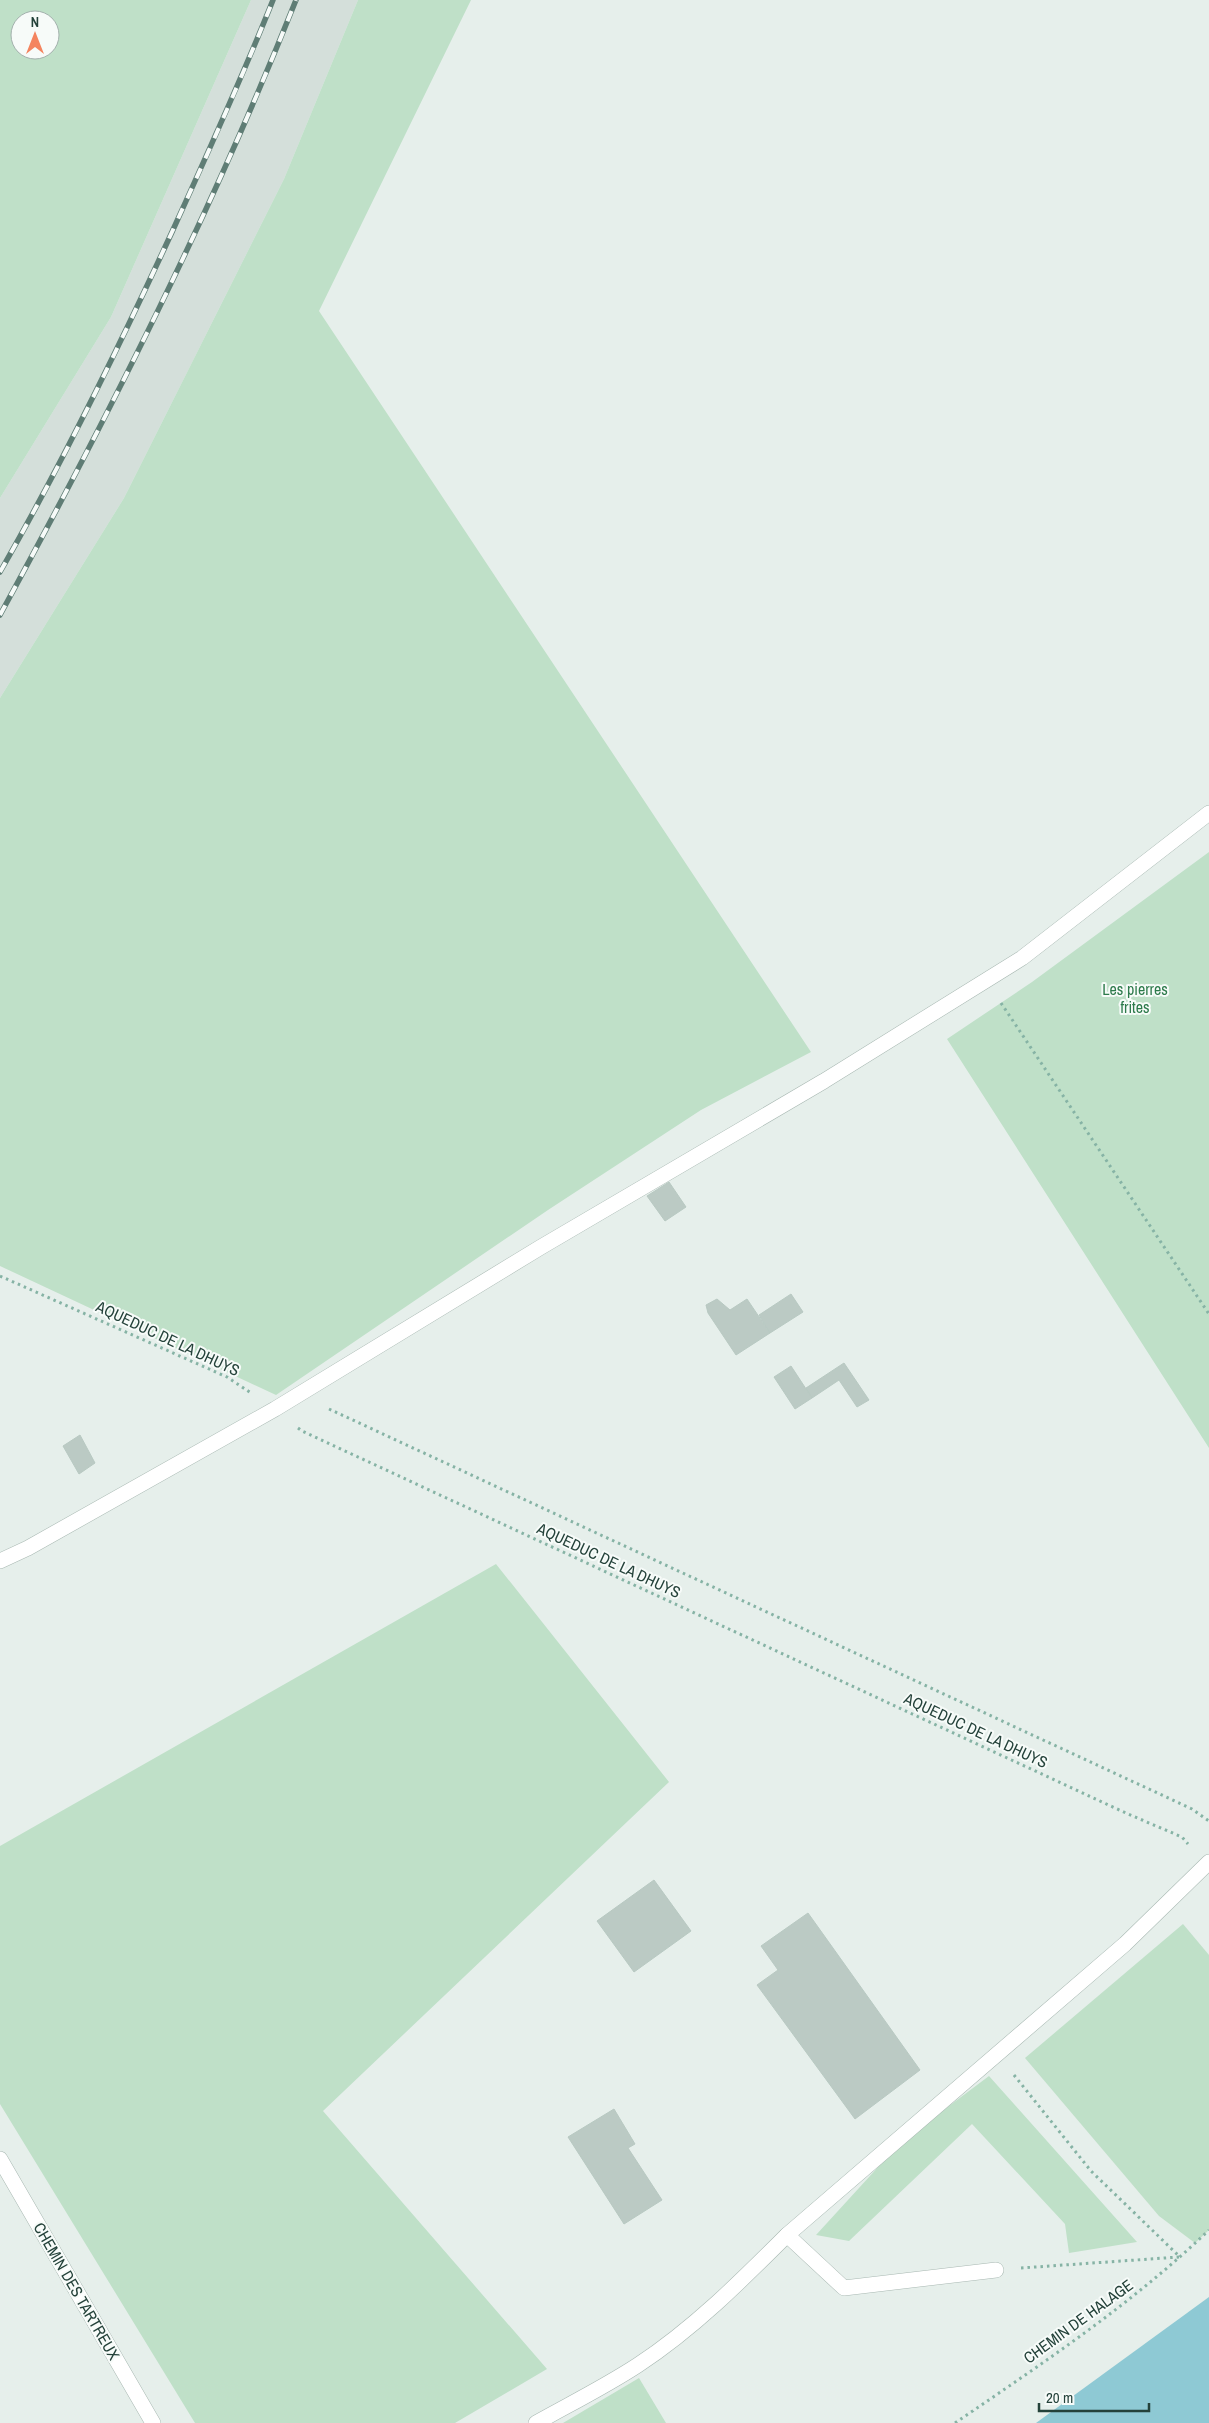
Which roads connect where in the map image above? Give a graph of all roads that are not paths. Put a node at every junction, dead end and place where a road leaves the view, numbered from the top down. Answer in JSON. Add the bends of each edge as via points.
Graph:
{"nodes":[{"id":1,"x":1209,"y":814,"type":"edge"},
{"id":2,"x":0,"y":1561,"type":"edge"},
{"id":3,"x":1207,"y":1864,"type":"edge"},
{"id":4,"x":0,"y":2159,"type":"edge"},
{"id":5,"x":787,"y":2235,"type":"junction"},
{"id":6,"x":996,"y":2270,"type":"road end"},
{"id":7,"x":153,"y":2423,"type":"edge"},
{"id":8,"x":536,"y":2423,"type":"edge"}],
"edges":[{"from":1,"to":2,"type":"street","via":[[1022,958],[824,1081],[541,1247],[275,1409]]},
{"from":3,"to":5,"type":"street","via":[[1125,1944]]},
{"from":4,"to":7,"type":"street","name":"CHEMIN DES TARTREUX"},
{"from":5,"to":6,"type":"street","via":[[844,2288]]},
{"from":5,"to":8,"type":"street","via":[[735,2286],[639,2364]]}]}
